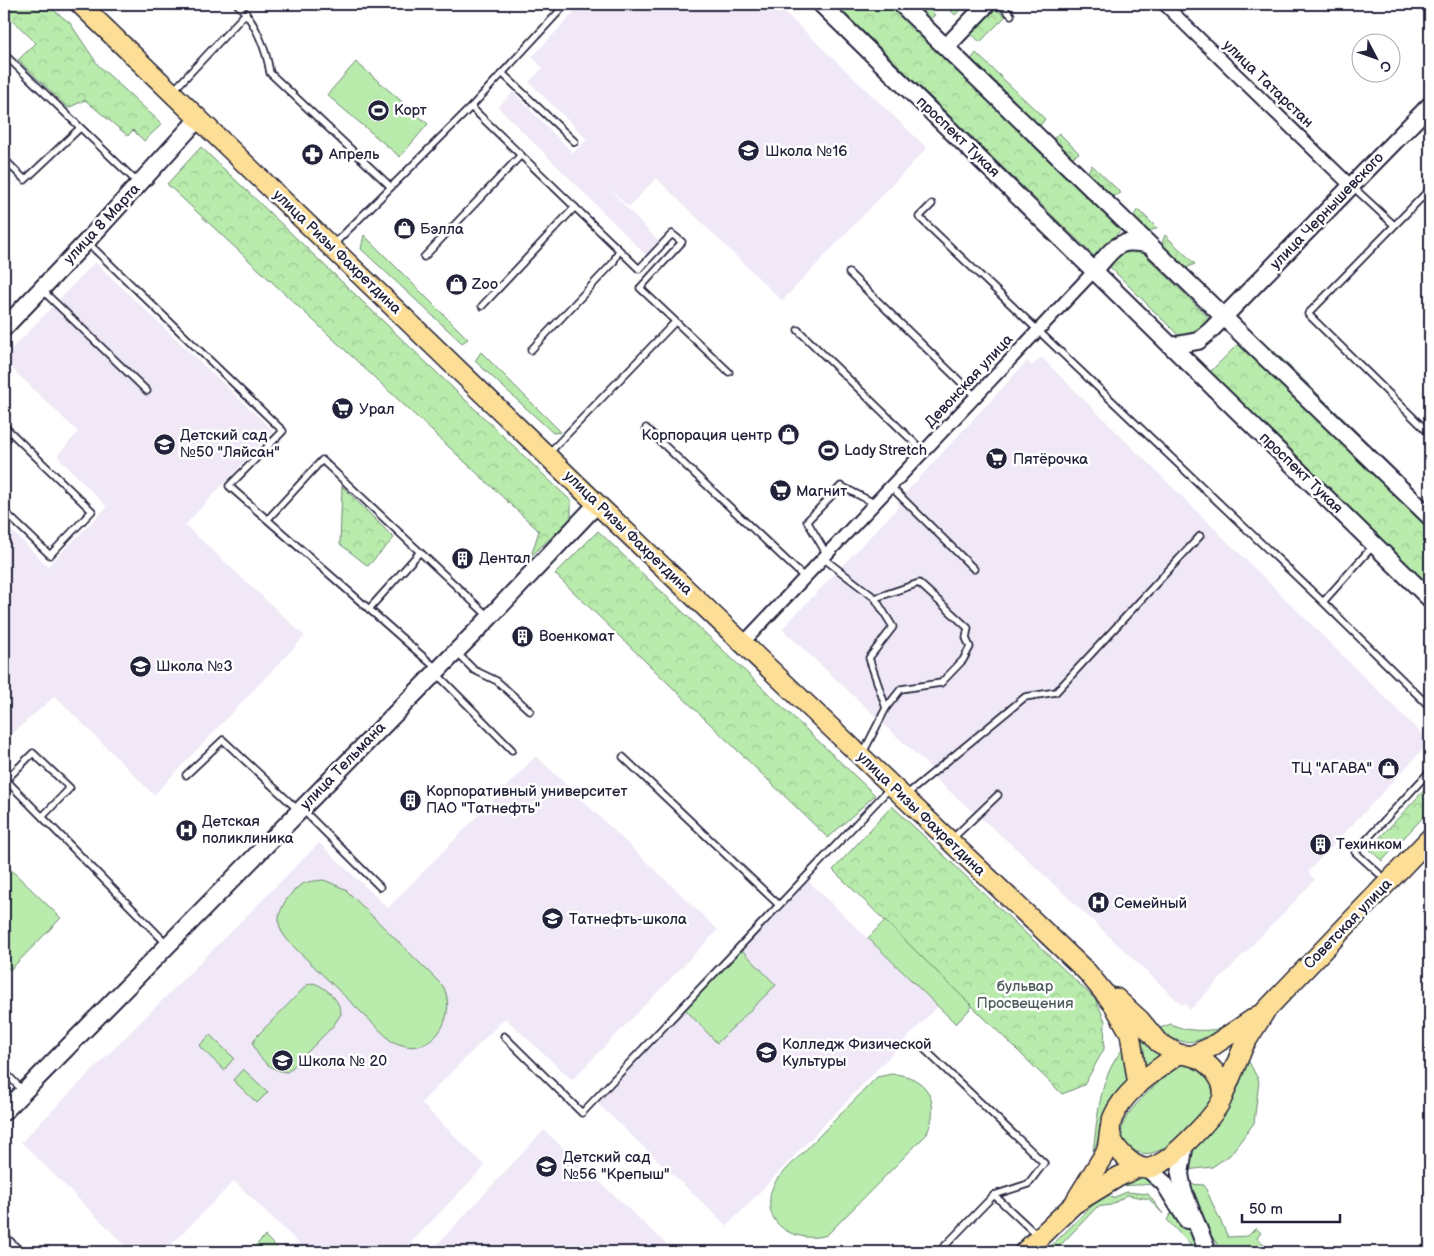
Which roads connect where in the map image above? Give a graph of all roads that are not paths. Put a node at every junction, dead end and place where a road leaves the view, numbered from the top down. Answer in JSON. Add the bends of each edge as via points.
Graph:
{"nodes":[{"id":1,"x":80,"y":4,"type":"edge"},
{"id":2,"x":237,"y":4,"type":"edge"},
{"id":3,"x":566,"y":4,"type":"edge"},
{"id":4,"x":821,"y":4,"type":"edge"},
{"id":5,"x":902,"y":4,"type":"edge"},
{"id":6,"x":987,"y":4,"type":"edge"},
{"id":7,"x":1000,"y":4,"type":"edge"},
{"id":8,"x":1164,"y":4,"type":"edge"},
{"id":9,"x":246,"y":13,"type":"junction"},
{"id":10,"x":1011,"y":15,"type":"dead end"},
{"id":11,"x":946,"y":47,"type":"junction"},
{"id":12,"x":4,"y":54,"type":"edge"},
{"id":13,"x":502,"y":73,"type":"junction"},
{"id":14,"x":171,"y":93,"type":"junction"},
{"id":15,"x":1430,"y":105,"type":"edge"},
{"id":16,"x":471,"y":107,"type":"junction"},
{"id":17,"x":198,"y":119,"type":"junction"},
{"id":18,"x":80,"y":128,"type":"junction"},
{"id":19,"x":575,"y":142,"type":"dead end"},
{"id":20,"x":521,"y":155,"type":"junction"},
{"id":21,"x":4,"y":159,"type":"edge"},
{"id":22,"x":139,"y":184,"type":"junction"},
{"id":23,"x":390,"y":186,"type":"junction"},
{"id":24,"x":1351,"y":186,"type":"junction"},
{"id":25,"x":1430,"y":188,"type":"edge"},
{"id":26,"x":932,"y":204,"type":"dead end"},
{"id":27,"x":575,"y":207,"type":"junction"},
{"id":28,"x":1394,"y":225,"type":"junction"},
{"id":29,"x":87,"y":241,"type":"junction"},
{"id":30,"x":1149,"y":244,"type":"junction"},
{"id":31,"x":332,"y":247,"type":"junction"},
{"id":32,"x":619,"y":250,"type":"junction"},
{"id":33,"x":424,"y":257,"type":"dead end"},
{"id":34,"x":1094,"y":271,"type":"junction"},
{"id":35,"x":848,"y":273,"type":"dead end"},
{"id":36,"x":41,"y":289,"type":"junction"},
{"id":37,"x":482,"y":306,"type":"dead end"},
{"id":38,"x":1224,"y":317,"type":"junction"},
{"id":39,"x":676,"y":322,"type":"junction"},
{"id":40,"x":4,"y":328,"type":"edge"},
{"id":41,"x":1038,"y":329,"type":"junction"},
{"id":42,"x":798,"y":330,"type":"dead end"},
{"id":43,"x":1171,"y":346,"type":"junction"},
{"id":44,"x":531,"y":350,"type":"dead end"},
{"id":45,"x":729,"y":372,"type":"dead end"},
{"id":46,"x":147,"y":391,"type":"dead end"},
{"id":47,"x":975,"y":396,"type":"junction"},
{"id":48,"x":4,"y":426,"type":"edge"},
{"id":49,"x":646,"y":428,"type":"dead end"},
{"id":50,"x":1430,"y":434,"type":"edge"},
{"id":51,"x":923,"y":451,"type":"junction"},
{"id":52,"x":548,"y":455,"type":"junction"},
{"id":53,"x":890,"y":486,"type":"junction"},
{"id":54,"x":874,"y":503,"type":"junction"},
{"id":55,"x":597,"y":504,"type":"junction"},
{"id":56,"x":4,"y":511,"type":"edge"},
{"id":57,"x":1430,"y":518,"type":"edge"},
{"id":58,"x":268,"y":519,"type":"junction"},
{"id":59,"x":1200,"y":536,"type":"dead end"},
{"id":60,"x":1374,"y":544,"type":"junction"},
{"id":61,"x":420,"y":552,"type":"junction"},
{"id":62,"x":824,"y":556,"type":"junction"},
{"id":63,"x":974,"y":569,"type":"dead end"},
{"id":64,"x":804,"y":577,"type":"junction"},
{"id":65,"x":875,"y":598,"type":"junction"},
{"id":66,"x":1430,"y":599,"type":"edge"},
{"id":67,"x":1323,"y":602,"type":"junction"},
{"id":68,"x":369,"y":609,"type":"junction"},
{"id":69,"x":489,"y":618,"type":"junction"},
{"id":70,"x":743,"y":643,"type":"junction"},
{"id":71,"x":456,"y":652,"type":"junction"},
{"id":72,"x":436,"y":672,"type":"junction"},
{"id":73,"x":1430,"y":707,"type":"edge"},
{"id":74,"x":886,"y":708,"type":"junction"},
{"id":75,"x":530,"y":711,"type":"dead end"},
{"id":76,"x":512,"y":750,"type":"dead end"},
{"id":77,"x":623,"y":757,"type":"dead end"},
{"id":78,"x":861,"y":757,"type":"junction"},
{"id":79,"x":1430,"y":771,"type":"edge"},
{"id":80,"x":186,"y":775,"type":"dead end"},
{"id":81,"x":898,"y":792,"type":"junction"},
{"id":82,"x":998,"y":795,"type":"dead end"},
{"id":83,"x":300,"y":810,"type":"junction"},
{"id":84,"x":43,"y":816,"type":"junction"},
{"id":85,"x":1430,"y":838,"type":"edge"},
{"id":86,"x":949,"y":841,"type":"junction"},
{"id":87,"x":1388,"y":882,"type":"junction"},
{"id":88,"x":380,"y":886,"type":"dead end"},
{"id":89,"x":779,"y":905,"type":"junction"},
{"id":90,"x":168,"y":945,"type":"junction"},
{"id":91,"x":1087,"y":972,"type":"junction"},
{"id":92,"x":1266,"y":1010,"type":"junction"},
{"id":93,"x":504,"y":1036,"type":"dead end"},
{"id":94,"x":920,"y":1045,"type":"dead end"},
{"id":95,"x":1186,"y":1054,"type":"junction"},
{"id":96,"x":4,"y":1071,"type":"edge"},
{"id":97,"x":1138,"y":1085,"type":"junction"},
{"id":98,"x":24,"y":1092,"type":"junction"},
{"id":99,"x":1223,"y":1096,"type":"junction"},
{"id":100,"x":4,"y":1112,"type":"edge"},
{"id":101,"x":1110,"y":1126,"type":"junction"},
{"id":102,"x":1185,"y":1143,"type":"junction"},
{"id":103,"x":1144,"y":1168,"type":"junction"},
{"id":104,"x":994,"y":1195,"type":"junction"},
{"id":105,"x":1074,"y":1204,"type":"junction"},
{"id":106,"x":1039,"y":1237,"type":"junction"},
{"id":107,"x":4,"y":1240,"type":"edge"},
{"id":108,"x":1208,"y":1251,"type":"edge"},
{"id":109,"x":21,"y":1252,"type":"edge"},
{"id":110,"x":939,"y":1252,"type":"edge"},
{"id":111,"x":1025,"y":1252,"type":"edge"}],
"edges":[{"from":1,"to":14,"type":"main road","name":"улица Ризы Фахретдина"},
{"from":2,"to":9,"type":"lane"},
{"from":3,"to":13,"type":"lane"},
{"from":4,"to":34,"type":"main road","name":"проспект Тукая"},
{"from":5,"to":11,"type":"main road"},
{"from":6,"to":11,"type":"main road"},
{"from":7,"to":10,"type":"lane"},
{"from":8,"to":24,"type":"street","name":"улица Татарстан"},
{"from":9,"to":14,"type":"lane"},
{"from":9,"to":23,"type":"lane","via":[[267,54],[270,73]]},
{"from":11,"to":30,"type":"main road"},
{"from":12,"to":18,"type":"lane"},
{"from":13,"to":16,"type":"lane"},
{"from":13,"to":19,"type":"lane"},
{"from":14,"to":17,"type":"main road","name":"улица Ризы Фахретдина"},
{"from":15,"to":24,"type":"main road","name":"улица Чернышевского"},
{"from":16,"to":20,"type":"lane"},
{"from":16,"to":23,"type":"lane"},
{"from":17,"to":22,"type":"main road","name":"улица 8 Марта"},
{"from":17,"to":31,"type":"main road","name":"улица Ризы Фахретдина"},
{"from":18,"to":21,"type":"lane","via":[[25,180]]},
{"from":18,"to":22,"type":"lane"},
{"from":20,"to":27,"type":"lane"},
{"from":20,"to":33,"type":"lane"},
{"from":22,"to":29,"type":"main road","name":"улица 8 Марта"},
{"from":23,"to":31,"type":"lane"},
{"from":24,"to":28,"type":"lane"},
{"from":24,"to":38,"type":"main road","name":"улица Чернышевского"},
{"from":25,"to":28,"type":"lane"},
{"from":26,"to":41,"type":"lane","via":[[919,217]]},
{"from":27,"to":32,"type":"lane"},
{"from":27,"to":37,"type":"lane"},
{"from":28,"to":50,"type":"lane","via":[[1308,314]]},
{"from":29,"to":36,"type":"main road","name":"улица 8 Марта"},
{"from":29,"to":58,"type":"lane","via":[[283,430],[229,486]]},
{"from":30,"to":34,"type":"main road","via":[[1132,240],[1119,243]]},
{"from":30,"to":38,"type":"main road"},
{"from":31,"to":52,"type":"main road","name":"улица Ризы Фахретдина"},
{"from":32,"to":39,"type":"lane","via":[[639,268],[672,234],[682,242],[640,288]]},
{"from":32,"to":44,"type":"lane","via":[[613,263]]},
{"from":34,"to":41,"type":"street","name":"Девонская улица"},
{"from":34,"to":43,"type":"main road","name":"проспект Тукая"},
{"from":35,"to":47,"type":"lane"},
{"from":36,"to":40,"type":"main road","name":"улица 8 Марта"},
{"from":36,"to":46,"type":"lane"},
{"from":38,"to":43,"type":"main road","via":[[1198,341]]},
{"from":38,"to":57,"type":"main road"},
{"from":39,"to":45,"type":"lane"},
{"from":39,"to":52,"type":"lane"},
{"from":41,"to":47,"type":"street","name":"Девонская улица"},
{"from":41,"to":67,"type":"lane"},
{"from":42,"to":51,"type":"lane"},
{"from":43,"to":60,"type":"main road","name":"проспект Тукая"},
{"from":47,"to":51,"type":"street","name":"Девонская улица"},
{"from":48,"to":56,"type":"lane","via":[[92,511],[50,555]]},
{"from":49,"to":64,"type":"lane"},
{"from":51,"to":53,"type":"street","name":"Девонская улица"},
{"from":52,"to":55,"type":"main road","name":"улица Ризы Фахретдина"},
{"from":53,"to":54,"type":"street","name":"Девонская улица"},
{"from":53,"to":63,"type":"lane"},
{"from":54,"to":62,"type":"street","name":"Девонская улица"},
{"from":54,"to":62,"type":"lane","via":[[841,486],[807,521]]},
{"from":55,"to":69,"type":"main road","name":"улица Тельмана"},
{"from":55,"to":70,"type":"main road","name":"улица Ризы Фахретдина"},
{"from":58,"to":61,"type":"lane","via":[[322,460]]},
{"from":58,"to":68,"type":"lane"},
{"from":59,"to":81,"type":"lane","via":[[1056,692],[1024,697]]},
{"from":60,"to":66,"type":"main road","name":"проспект Тукая"},
{"from":60,"to":67,"type":"lane"},
{"from":61,"to":68,"type":"lane"},
{"from":61,"to":69,"type":"lane"},
{"from":62,"to":64,"type":"street","name":"Девонская улица"},
{"from":62,"to":65,"type":"lane"},
{"from":64,"to":70,"type":"street","name":"Девонская улица"},
{"from":65,"to":74,"type":"lane","via":[[893,627],[870,658]]},
{"from":65,"to":74,"type":"lane","via":[[919,583],[968,628],[966,638],[970,647],[963,660],[941,683],[901,689]]},
{"from":67,"to":73,"type":"lane"},
{"from":68,"to":72,"type":"lane"},
{"from":69,"to":71,"type":"main road","name":"улица Тельмана"},
{"from":70,"to":78,"type":"main road","name":"улица Ризы Фахретдина"},
{"from":71,"to":72,"type":"main road","name":"улица Тельмана"},
{"from":71,"to":75,"type":"lane","via":[[474,670],[497,681]]},
{"from":72,"to":76,"type":"lane"},
{"from":72,"to":83,"type":"main road","name":"улица Тельмана"},
{"from":74,"to":78,"type":"lane"},
{"from":77,"to":89,"type":"lane"},
{"from":78,"to":81,"type":"main road","name":"улица Ризы Фахретдина"},
{"from":79,"to":87,"type":"lane","via":[[1355,852]]},
{"from":80,"to":83,"type":"lane","via":[[223,740]]},
{"from":81,"to":86,"type":"main road","name":"улица Ризы Фахретдина"},
{"from":81,"to":89,"type":"lane"},
{"from":82,"to":86,"type":"lane"},
{"from":83,"to":88,"type":"lane"},
{"from":83,"to":90,"type":"main road","name":"улица Тельмана"},
{"from":84,"to":84,"type":"lane","via":[[6,780],[33,753],[70,788]]},
{"from":84,"to":90,"type":"lane"},
{"from":85,"to":87,"type":"main road","name":"Советская улица"},
{"from":86,"to":91,"type":"main road","name":"улица Ризы Фахретдина"},
{"from":87,"to":92,"type":"main road","name":"Советская улица"},
{"from":89,"to":93,"type":"lane","via":[[582,1113]]},
{"from":90,"to":98,"type":"main road","name":"улица Тельмана"},
{"from":91,"to":95,"type":"main road","via":[[1140,1020],[1158,1042]]},
{"from":91,"to":97,"type":"main road","name":"улица Ризы Фахретдина","via":[[1114,1005],[1130,1033]]},
{"from":92,"to":95,"type":"main road","via":[[1211,1047]]},
{"from":92,"to":99,"type":"main road","via":[[1238,1057]]},
{"from":94,"to":104,"type":"lane","via":[[1044,1163],[1028,1184]]},
{"from":95,"to":97,"type":"main road"},
{"from":95,"to":99,"type":"main road","via":[[1209,1065],[1221,1080]]},
{"from":96,"to":98,"type":"lane"},
{"from":97,"to":101,"type":"main road","via":[[1121,1104]]},
{"from":98,"to":100,"type":"main road","name":"улица Тельмана"},
{"from":99,"to":102,"type":"main road","via":[[1214,1112]]},
{"from":101,"to":103,"type":"main road","via":[[1112,1140],[1132,1163]]},
{"from":101,"to":105,"type":"main road","via":[[1107,1150]]},
{"from":102,"to":103,"type":"main road","via":[[1176,1153]]},
{"from":102,"to":108,"type":"main road","via":[[1180,1174],[1183,1190]]},
{"from":103,"to":105,"type":"main road","via":[[1118,1177]]},
{"from":103,"to":108,"type":"main road","via":[[1164,1182]]},
{"from":104,"to":106,"type":"lane"},
{"from":104,"to":110,"type":"lane"},
{"from":105,"to":106,"type":"main road"},
{"from":106,"to":111,"type":"main road"},
{"from":107,"to":109,"type":"lane","via":[[6,1237]]}]}
